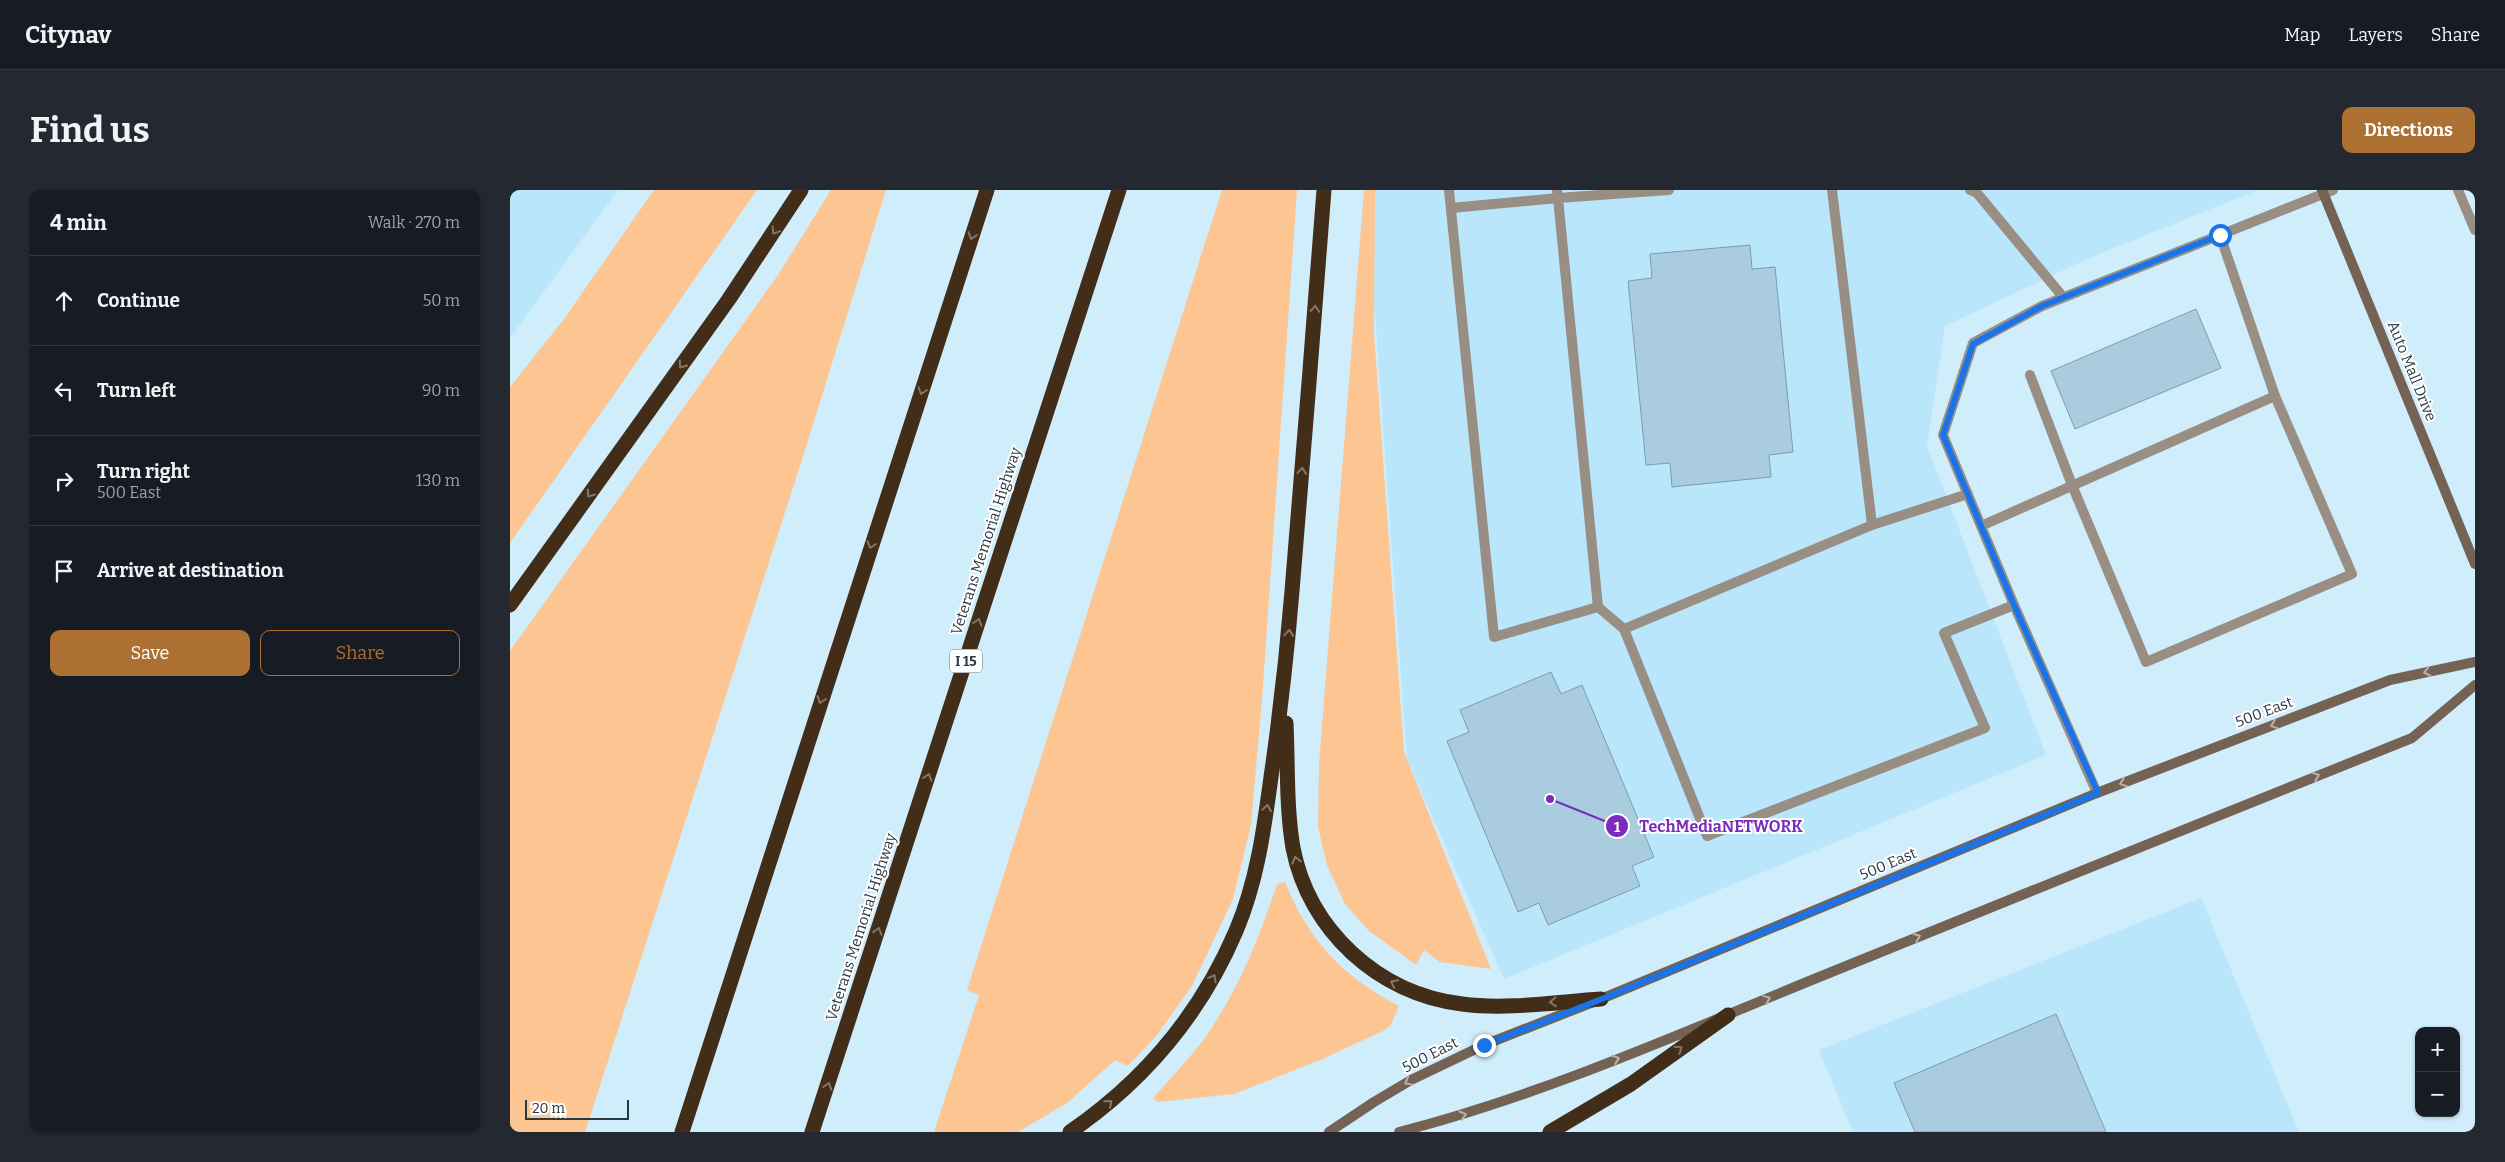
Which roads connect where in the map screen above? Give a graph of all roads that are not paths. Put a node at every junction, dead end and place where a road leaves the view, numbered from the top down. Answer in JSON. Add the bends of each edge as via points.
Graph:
{"nodes":[{"id":1,"x":801,"y":190,"type":"edge"},
{"id":2,"x":987,"y":190,"type":"edge"},
{"id":3,"x":1119,"y":190,"type":"edge"},
{"id":4,"x":1324,"y":190,"type":"edge"},
{"id":5,"x":1449,"y":190,"type":"edge"},
{"id":6,"x":1669,"y":190,"type":"edge"},
{"id":7,"x":1832,"y":190,"type":"edge"},
{"id":8,"x":1970,"y":190,"type":"edge"},
{"id":9,"x":2458,"y":190,"type":"edge"},
{"id":10,"x":2326,"y":191,"type":"edge"},
{"id":11,"x":1558,"y":194,"type":"edge"},
{"id":12,"x":1451,"y":208,"type":"junction"},
{"id":13,"x":2475,"y":230,"type":"edge"},
{"id":14,"x":2220,"y":235,"type":"junction"},
{"id":15,"x":2063,"y":297,"type":"junction"},
{"id":16,"x":2030,"y":375,"type":"dead end"},
{"id":17,"x":2275,"y":396,"type":"junction"},
{"id":18,"x":2072,"y":485,"type":"junction"},
{"id":19,"x":1968,"y":494,"type":"junction"},
{"id":20,"x":1872,"y":525,"type":"junction"},
{"id":21,"x":1981,"y":526,"type":"junction"},
{"id":22,"x":2475,"y":564,"type":"edge"},
{"id":23,"x":510,"y":605,"type":"edge"},
{"id":24,"x":2014,"y":605,"type":"junction"},
{"id":25,"x":1598,"y":607,"type":"junction"},
{"id":26,"x":1624,"y":629,"type":"junction"},
{"id":27,"x":2475,"y":662,"type":"edge"},
{"id":28,"x":1285,"y":682,"type":"junction"},
{"id":29,"x":2475,"y":685,"type":"edge"},
{"id":30,"x":2098,"y":793,"type":"junction"},
{"id":31,"x":1602,"y":999,"type":"junction"},
{"id":32,"x":1728,"y":1015,"type":"junction"},
{"id":33,"x":682,"y":1132,"type":"edge"},
{"id":34,"x":812,"y":1132,"type":"edge"},
{"id":35,"x":1070,"y":1132,"type":"edge"},
{"id":36,"x":1329,"y":1132,"type":"edge"},
{"id":37,"x":1399,"y":1132,"type":"edge"},
{"id":38,"x":1550,"y":1132,"type":"edge"}],
"edges":[{"from":1,"to":23,"type":"highway","one_way":true,"via":[[729,299]]},
{"from":2,"to":33,"type":"highway","one_way":true},
{"from":34,"to":3,"type":"highway","name":"Veterans Memorial Highway","number":"I 15","one_way":true},
{"from":28,"to":4,"type":"highway","one_way":true},
{"from":5,"to":12,"type":"lane"},
{"from":6,"to":11,"type":"lane"},
{"from":7,"to":20,"type":"lane"},
{"from":8,"to":15,"type":"lane","via":[[1977,193]]},
{"from":9,"to":13,"type":"lane"},
{"from":10,"to":14,"type":"lane"},
{"from":10,"to":22,"type":"street","name":"Auto Mall Drive"},
{"from":11,"to":12,"type":"lane"},
{"from":11,"to":25,"type":"lane"},
{"from":12,"to":25,"type":"lane","via":[[1494,637]]},
{"from":14,"to":15,"type":"lane"},
{"from":14,"to":17,"type":"lane"},
{"from":15,"to":19,"type":"lane","via":[[1973,344],[1943,435]]},
{"from":16,"to":18,"type":"lane"},
{"from":17,"to":18,"type":"lane"},
{"from":17,"to":18,"type":"lane","via":[[2352,574],[2146,662]]},
{"from":18,"to":21,"type":"lane"},
{"from":19,"to":20,"type":"lane"},
{"from":19,"to":21,"type":"lane"},
{"from":20,"to":26,"type":"lane"},
{"from":21,"to":24,"type":"lane"},
{"from":24,"to":26,"type":"lane","via":[[1944,633],[1985,728],[1707,836]]},
{"from":24,"to":30,"type":"lane"},
{"from":25,"to":26,"type":"lane"},
{"from":27,"to":30,"type":"street","name":"500 East","one_way":true,"via":[[2390,680]]},
{"from":31,"to":28,"type":"highway","one_way":true,"via":[[1484,1005],[1437,1000],[1395,984],[1349,950],[1314,906],[1297,864],[1290,821]]},
{"from":35,"to":28,"type":"highway","one_way":true,"via":[[1113,1099],[1162,1050],[1197,1005],[1222,961],[1246,904],[1259,854]]},
{"from":32,"to":29,"type":"street","one_way":true,"via":[[2412,738]]},
{"from":30,"to":31,"type":"street","name":"500 East"},
{"from":31,"to":36,"type":"street","name":"500 East","one_way":true,"via":[[1439,1066],[1374,1102]]},
{"from":37,"to":32,"type":"street","one_way":true,"via":[[1480,1110]]},
{"from":38,"to":32,"type":"highway","one_way":true,"via":[[1630,1084]]}]}
